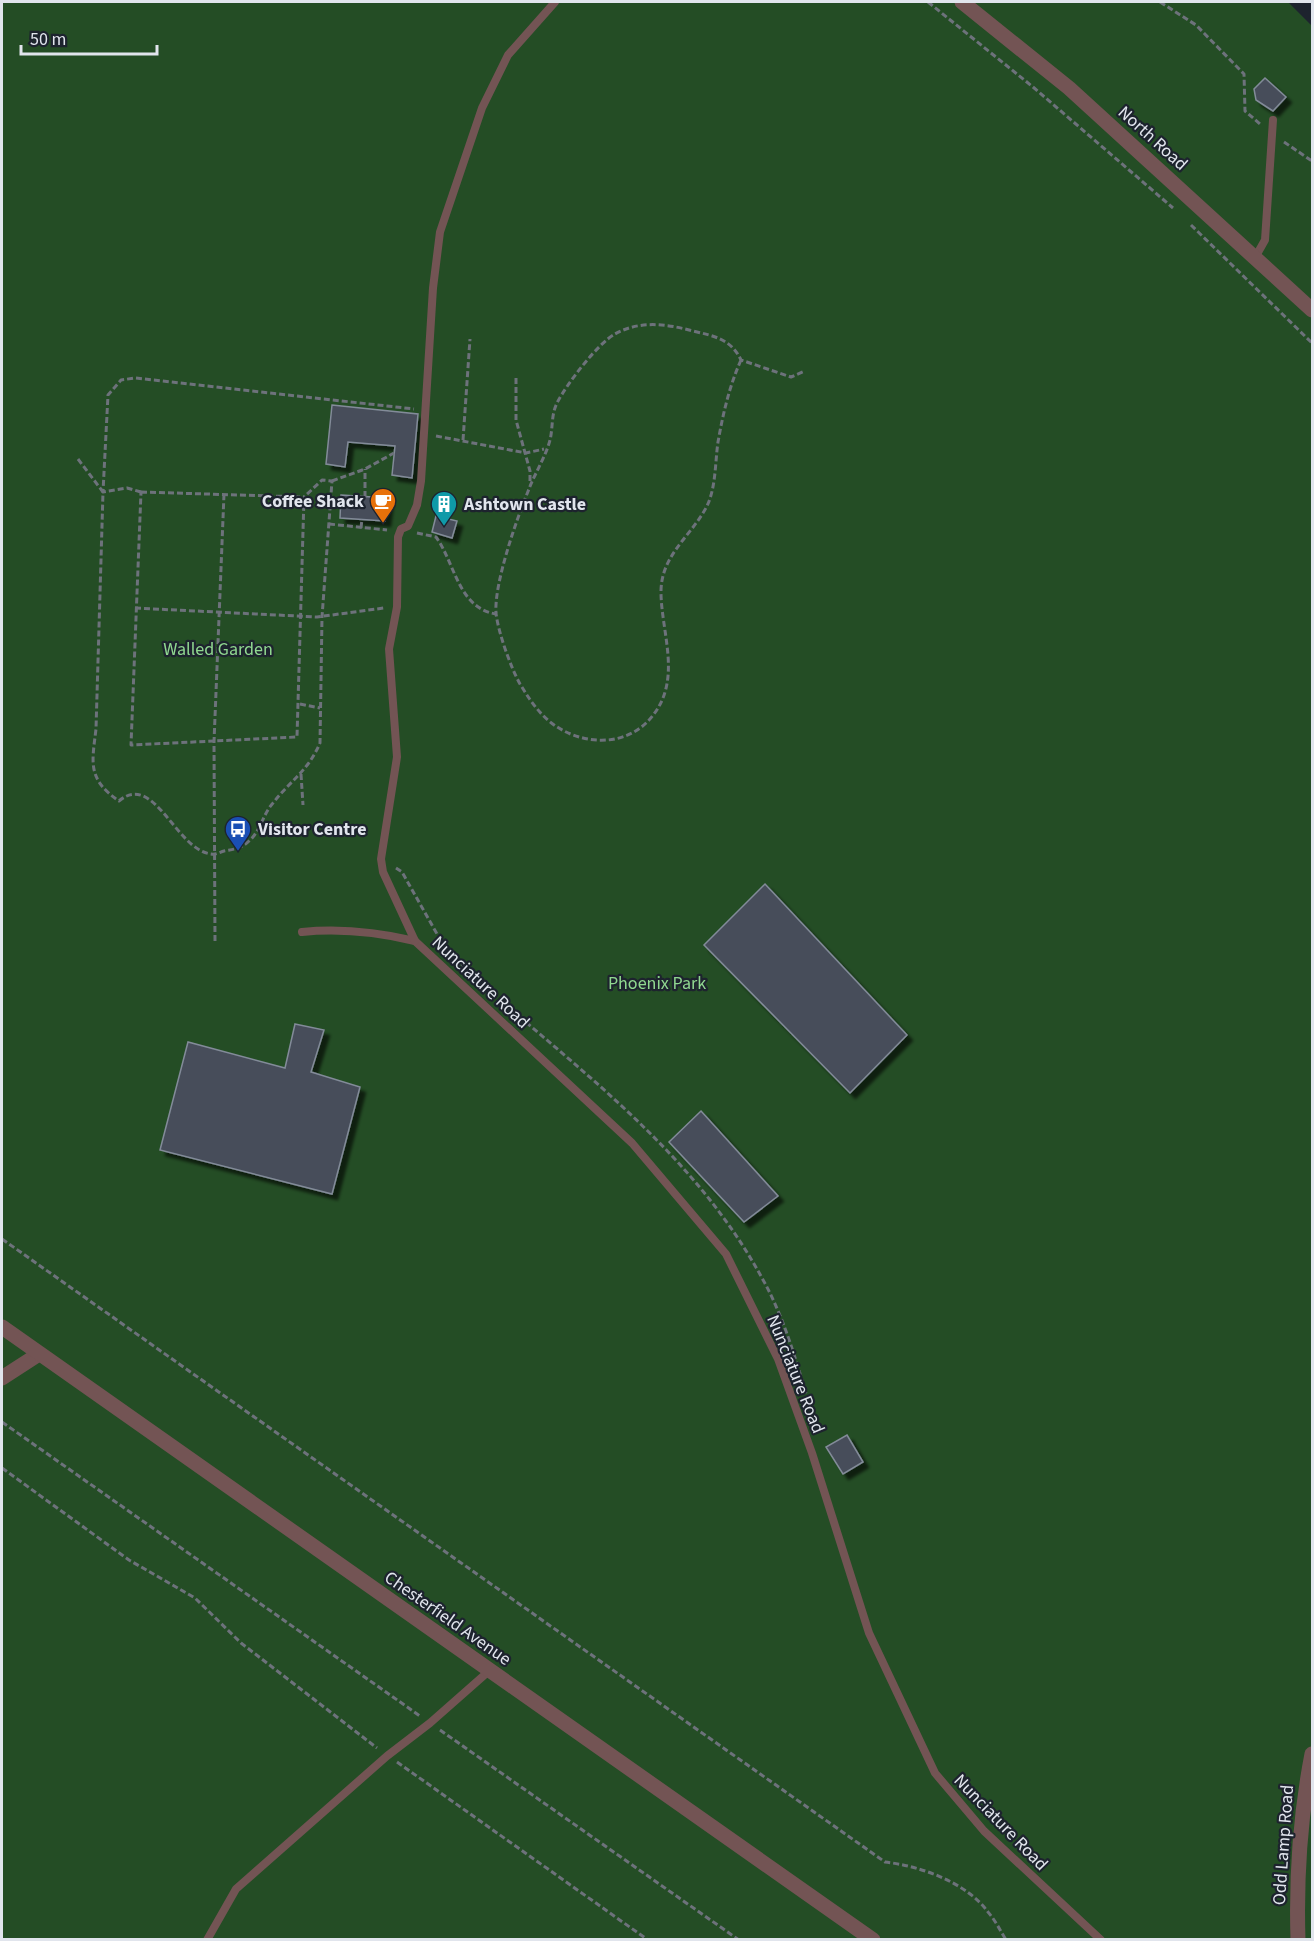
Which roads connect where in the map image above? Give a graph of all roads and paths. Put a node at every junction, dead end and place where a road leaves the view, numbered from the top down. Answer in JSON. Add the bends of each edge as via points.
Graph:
{"nodes":[{"id":1,"x":555,"y":2,"type":"edge"},
{"id":2,"x":928,"y":2,"type":"edge"},
{"id":3,"x":962,"y":2,"type":"edge"},
{"id":4,"x":1160,"y":2,"type":"edge"},
{"id":5,"x":1273,"y":120,"type":"dead end"},
{"id":6,"x":1271,"y":134,"type":"junction"},
{"id":7,"x":1312,"y":161,"type":"edge"},
{"id":8,"x":1179,"y":213,"type":"dead end"},
{"id":9,"x":1188,"y":221,"type":"dead end"},
{"id":10,"x":1256,"y":256,"type":"junction"},
{"id":11,"x":1312,"y":310,"type":"edge"},
{"id":12,"x":470,"y":339,"type":"dead end"},
{"id":13,"x":1312,"y":343,"type":"edge"},
{"id":14,"x":741,"y":360,"type":"junction"},
{"id":15,"x":805,"y":371,"type":"dead end"},
{"id":16,"x":516,"y":378,"type":"dead end"},
{"id":17,"x":425,"y":410,"type":"junction"},
{"id":18,"x":424,"y":434,"type":"junction"},
{"id":19,"x":463,"y":440,"type":"junction"},
{"id":20,"x":550,"y":440,"type":"junction"},
{"id":21,"x":394,"y":453,"type":"dead end"},
{"id":22,"x":526,"y":453,"type":"junction"},
{"id":23,"x":78,"y":459,"type":"dead end"},
{"id":24,"x":365,"y":469,"type":"junction"},
{"id":25,"x":332,"y":481,"type":"junction"},
{"id":26,"x":530,"y":486,"type":"junction"},
{"id":27,"x":103,"y":492,"type":"junction"},
{"id":28,"x":141,"y":492,"type":"junction"},
{"id":29,"x":224,"y":494,"type":"junction"},
{"id":30,"x":304,"y":497,"type":"junction"},
{"id":31,"x":365,"y":497,"type":"dead end"},
{"id":32,"x":363,"y":519,"type":"dead end"},
{"id":33,"x":361,"y":528,"type":"dead end"},
{"id":34,"x":465,"y":591,"type":"dead end"},
{"id":35,"x":397,"y":607,"type":"junction"},
{"id":36,"x":135,"y":608,"type":"junction"},
{"id":37,"x":219,"y":612,"type":"junction"},
{"id":38,"x":496,"y":614,"type":"junction"},
{"id":39,"x":301,"y":616,"type":"junction"},
{"id":40,"x":322,"y":617,"type":"junction"},
{"id":41,"x":300,"y":704,"type":"junction"},
{"id":42,"x":320,"y":708,"type":"junction"},
{"id":43,"x":214,"y":742,"type":"junction"},
{"id":44,"x":301,"y":774,"type":"junction"},
{"id":45,"x":303,"y":805,"type":"dead end"},
{"id":46,"x":214,"y":855,"type":"junction"},
{"id":47,"x":302,"y":932,"type":"dead end"},
{"id":48,"x":215,"y":941,"type":"dead end"},
{"id":49,"x":415,"y":941,"type":"junction"},
{"id":50,"x":2,"y":1239,"type":"edge"},
{"id":51,"x":2,"y":1327,"type":"edge"},
{"id":52,"x":39,"y":1354,"type":"junction"},
{"id":53,"x":2,"y":1378,"type":"edge"},
{"id":54,"x":2,"y":1422,"type":"edge"},
{"id":55,"x":2,"y":1468,"type":"edge"},
{"id":56,"x":489,"y":1671,"type":"junction"},
{"id":57,"x":430,"y":1723,"type":"junction"},
{"id":58,"x":1312,"y":1754,"type":"edge"},
{"id":59,"x":387,"y":1756,"type":"junction"},
{"id":60,"x":207,"y":1940,"type":"edge"},
{"id":61,"x":648,"y":1940,"type":"edge"},
{"id":62,"x":739,"y":1940,"type":"edge"},
{"id":63,"x":873,"y":1940,"type":"edge"},
{"id":64,"x":1005,"y":1940,"type":"edge"},
{"id":65,"x":1101,"y":1940,"type":"edge"},
{"id":66,"x":1298,"y":1940,"type":"edge"}],
"edges":[{"from":1,"to":17,"type":"lane","via":[[507,55],[482,108],[440,232]]},
{"from":2,"to":8,"type":"path"},
{"from":3,"to":10,"type":"street","name":"North Road","via":[[1069,88]]},
{"from":4,"to":6,"type":"path","via":[[1196,25],[1244,74],[1245,111]]},
{"from":5,"to":6,"type":"lane"},
{"from":6,"to":7,"type":"path"},
{"from":6,"to":10,"type":"lane","via":[[1265,240]]},
{"from":9,"to":13,"type":"path"},
{"from":10,"to":11,"type":"street","name":"North Road"},
{"from":12,"to":19,"type":"path"},
{"from":14,"to":15,"type":"path","via":[[791,377]]},
{"from":14,"to":20,"type":"path","via":[[723,339],[675,326],[646,323],[614,334],[592,356],[556,405]]},
{"from":14,"to":38,"type":"path","via":[[723,413],[708,504],[678,543],[664,573],[661,592],[669,673],[657,711],[645,725],[613,741],[572,735],[547,720],[515,676]]},
{"from":16,"to":22,"type":"path","via":[[516,420]]},
{"from":17,"to":18,"type":"lane"},
{"from":17,"to":27,"type":"path","via":[[135,378],[121,380],[108,395]]},
{"from":18,"to":19,"type":"path"},
{"from":18,"to":35,"type":"lane","via":[[417,505],[398,537]]},
{"from":19,"to":22,"type":"path"},
{"from":20,"to":22,"type":"path","via":[[544,449]]},
{"from":20,"to":26,"type":"path"},
{"from":21,"to":24,"type":"path"},
{"from":22,"to":26,"type":"path"},
{"from":23,"to":27,"type":"path"},
{"from":24,"to":25,"type":"path"},
{"from":24,"to":31,"type":"path"},
{"from":25,"to":30,"type":"path","via":[[322,480]]},
{"from":25,"to":40,"type":"path"},
{"from":26,"to":38,"type":"path","via":[[502,576]]},
{"from":27,"to":28,"type":"path","via":[[127,488]]},
{"from":27,"to":46,"type":"path","via":[[92,767],[105,791],[119,801],[126,795],[142,794],[154,802],[188,842]]},
{"from":28,"to":29,"type":"path"},
{"from":28,"to":36,"type":"path"},
{"from":29,"to":30,"type":"path"},
{"from":29,"to":37,"type":"path"},
{"from":30,"to":39,"type":"path"},
{"from":32,"to":33,"type":"path"},
{"from":34,"to":38,"type":"path","via":[[477,608]]},
{"from":35,"to":40,"type":"path"},
{"from":35,"to":49,"type":"lane","via":[[389,649],[397,757],[381,859],[383,872]]},
{"from":36,"to":37,"type":"path"},
{"from":36,"to":43,"type":"path","via":[[131,745]]},
{"from":37,"to":39,"type":"path"},
{"from":37,"to":43,"type":"path"},
{"from":39,"to":40,"type":"path"},
{"from":39,"to":41,"type":"path"},
{"from":40,"to":42,"type":"path"},
{"from":41,"to":42,"type":"path"},
{"from":41,"to":43,"type":"path","via":[[297,737]]},
{"from":42,"to":44,"type":"path","via":[[320,743],[312,762]]},
{"from":43,"to":46,"type":"path"},
{"from":44,"to":45,"type":"path"},
{"from":44,"to":46,"type":"path","via":[[266,811],[252,839],[241,848]]},
{"from":46,"to":48,"type":"path"},
{"from":47,"to":49,"type":"lane","name":"Nunciature Road","via":[[350,930]]},
{"from":49,"to":65,"type":"lane","name":"Nunciature Road","via":[[632,1143],[726,1254],[778,1359],[868,1633],[935,1773],[984,1831]]},
{"from":50,"to":64,"type":"path","via":[[885,1862],[911,1865],[963,1890],[987,1910]]},
{"from":51,"to":52,"type":"street","name":"Chesterfield Avenue"},
{"from":52,"to":53,"type":"street"},
{"from":52,"to":56,"type":"street","name":"Chesterfield Avenue"},
{"from":54,"to":57,"type":"path"},
{"from":55,"to":59,"type":"path","via":[[129,1560],[195,1598],[241,1643]]},
{"from":56,"to":57,"type":"lane"},
{"from":56,"to":63,"type":"street","name":"Chesterfield Avenue"},
{"from":57,"to":59,"type":"lane"},
{"from":57,"to":62,"type":"path"},
{"from":58,"to":66,"type":"street","name":"Odd Lamp Road","via":[[1298,1861]]},
{"from":59,"to":60,"type":"lane","via":[[236,1889]]},
{"from":59,"to":61,"type":"path"}]}
